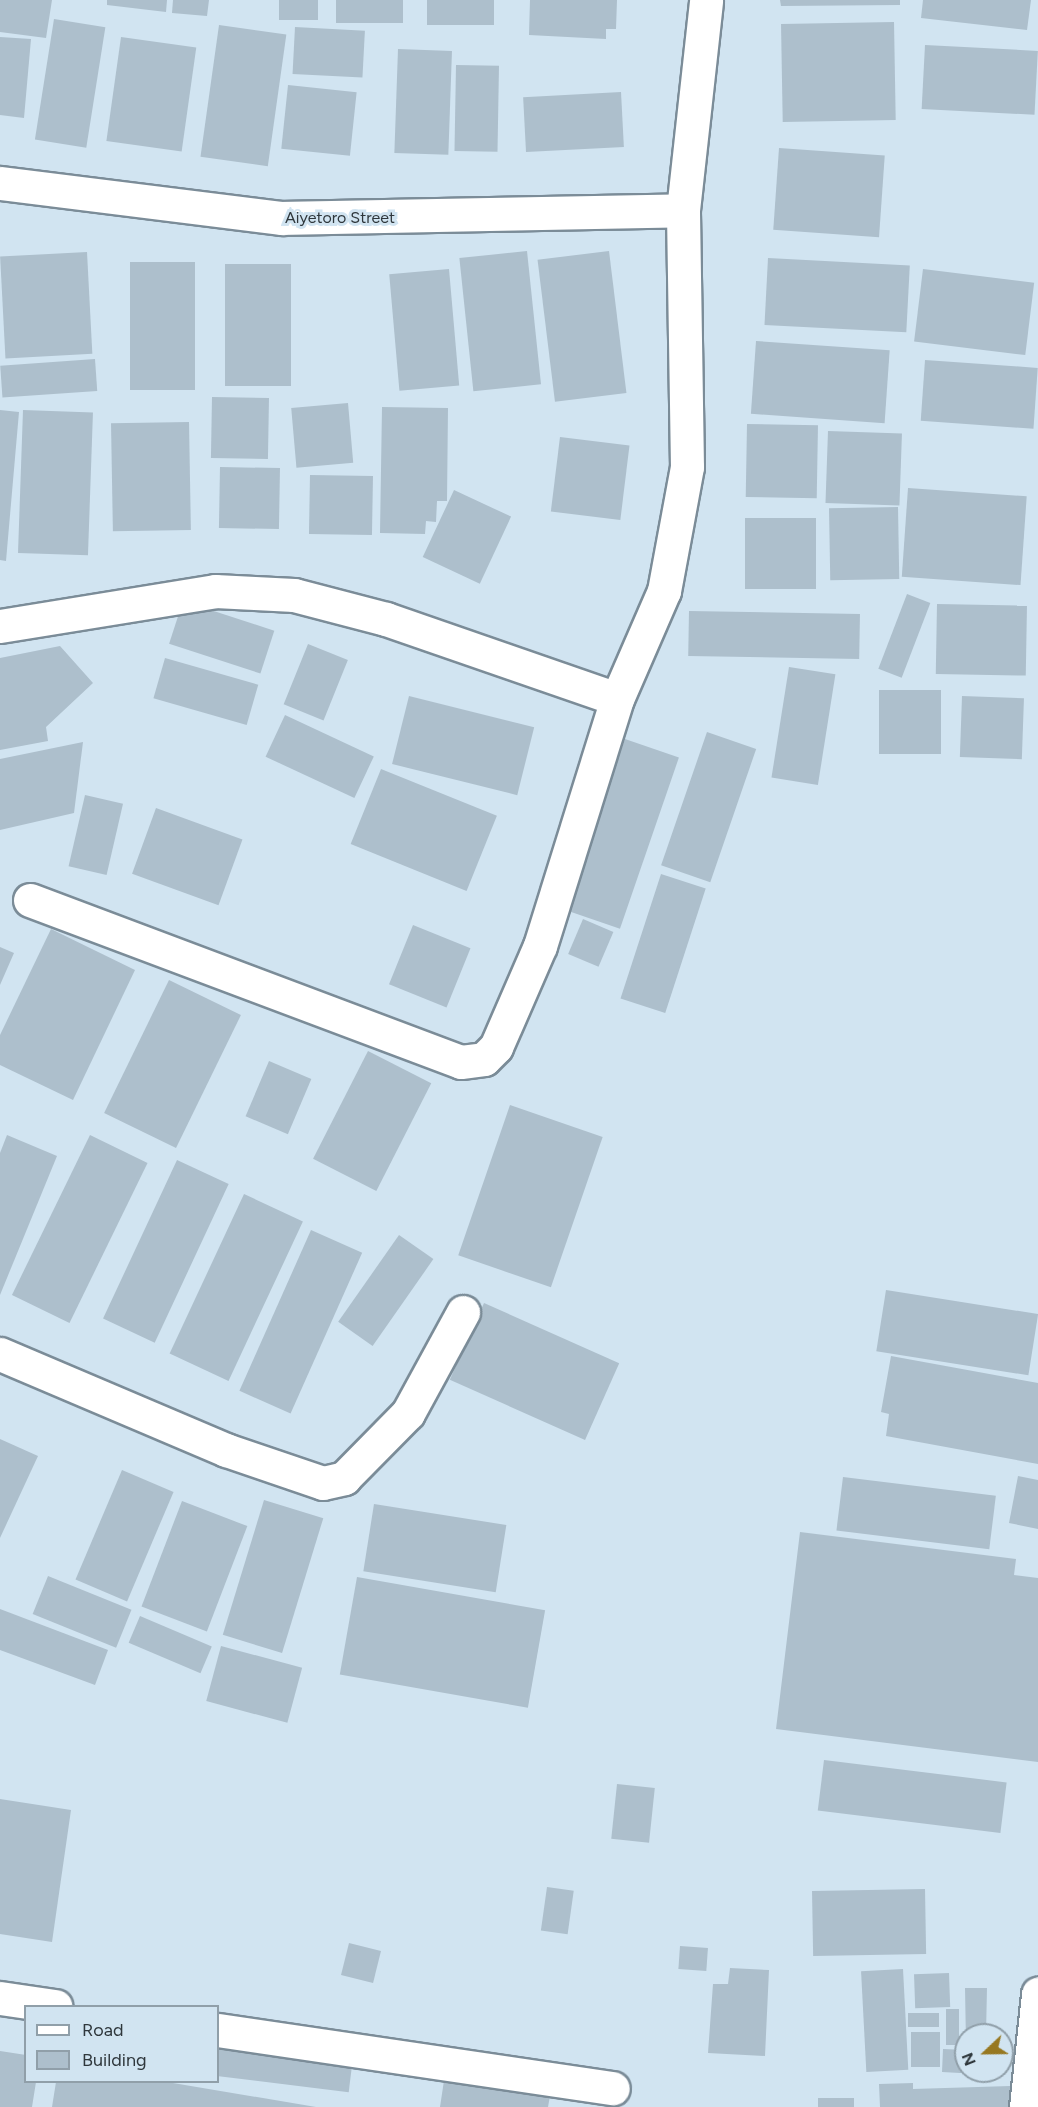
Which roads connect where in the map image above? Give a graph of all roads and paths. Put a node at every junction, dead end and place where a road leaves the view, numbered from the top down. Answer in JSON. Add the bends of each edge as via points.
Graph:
{"nodes":[{"id":1,"x":706,"y":0,"type":"edge"},
{"id":2,"x":0,"y":183,"type":"edge"},
{"id":3,"x":682,"y":210,"type":"junction"},
{"id":4,"x":0,"y":626,"type":"edge"},
{"id":5,"x":617,"y":699,"type":"junction"},
{"id":6,"x":30,"y":900,"type":"dead end"},
{"id":7,"x":463,"y":1312,"type":"dead end"},
{"id":8,"x":0,"y":1354,"type":"edge"},
{"id":9,"x":1038,"y":1994,"type":"edge"},
{"id":10,"x":0,"y":1998,"type":"edge"},
{"id":11,"x":43,"y":2005,"type":"edge"},
{"id":12,"x":219,"y":2030,"type":"edge"},
{"id":13,"x":613,"y":2088,"type":"dead end"},
{"id":14,"x":1026,"y":2107,"type":"edge"}],
"edges":[{"from":1,"to":3,"type":"street"},
{"from":2,"to":3,"type":"street","name":"Aiyetoro Street","via":[[282,218]]},
{"from":3,"to":5,"type":"street","via":[[687,466],[664,591]]},
{"from":4,"to":5,"type":"street","via":[[215,591],[294,595],[386,620]]},
{"from":5,"to":6,"type":"street","via":[[540,946],[496,1047],[484,1059],[461,1062]]},
{"from":7,"to":8,"type":"street","via":[[408,1413],[344,1478],[323,1483],[226,1449]]},
{"from":9,"to":14,"type":"street"},
{"from":10,"to":11,"type":"street"},
{"from":12,"to":13,"type":"street"}]}
